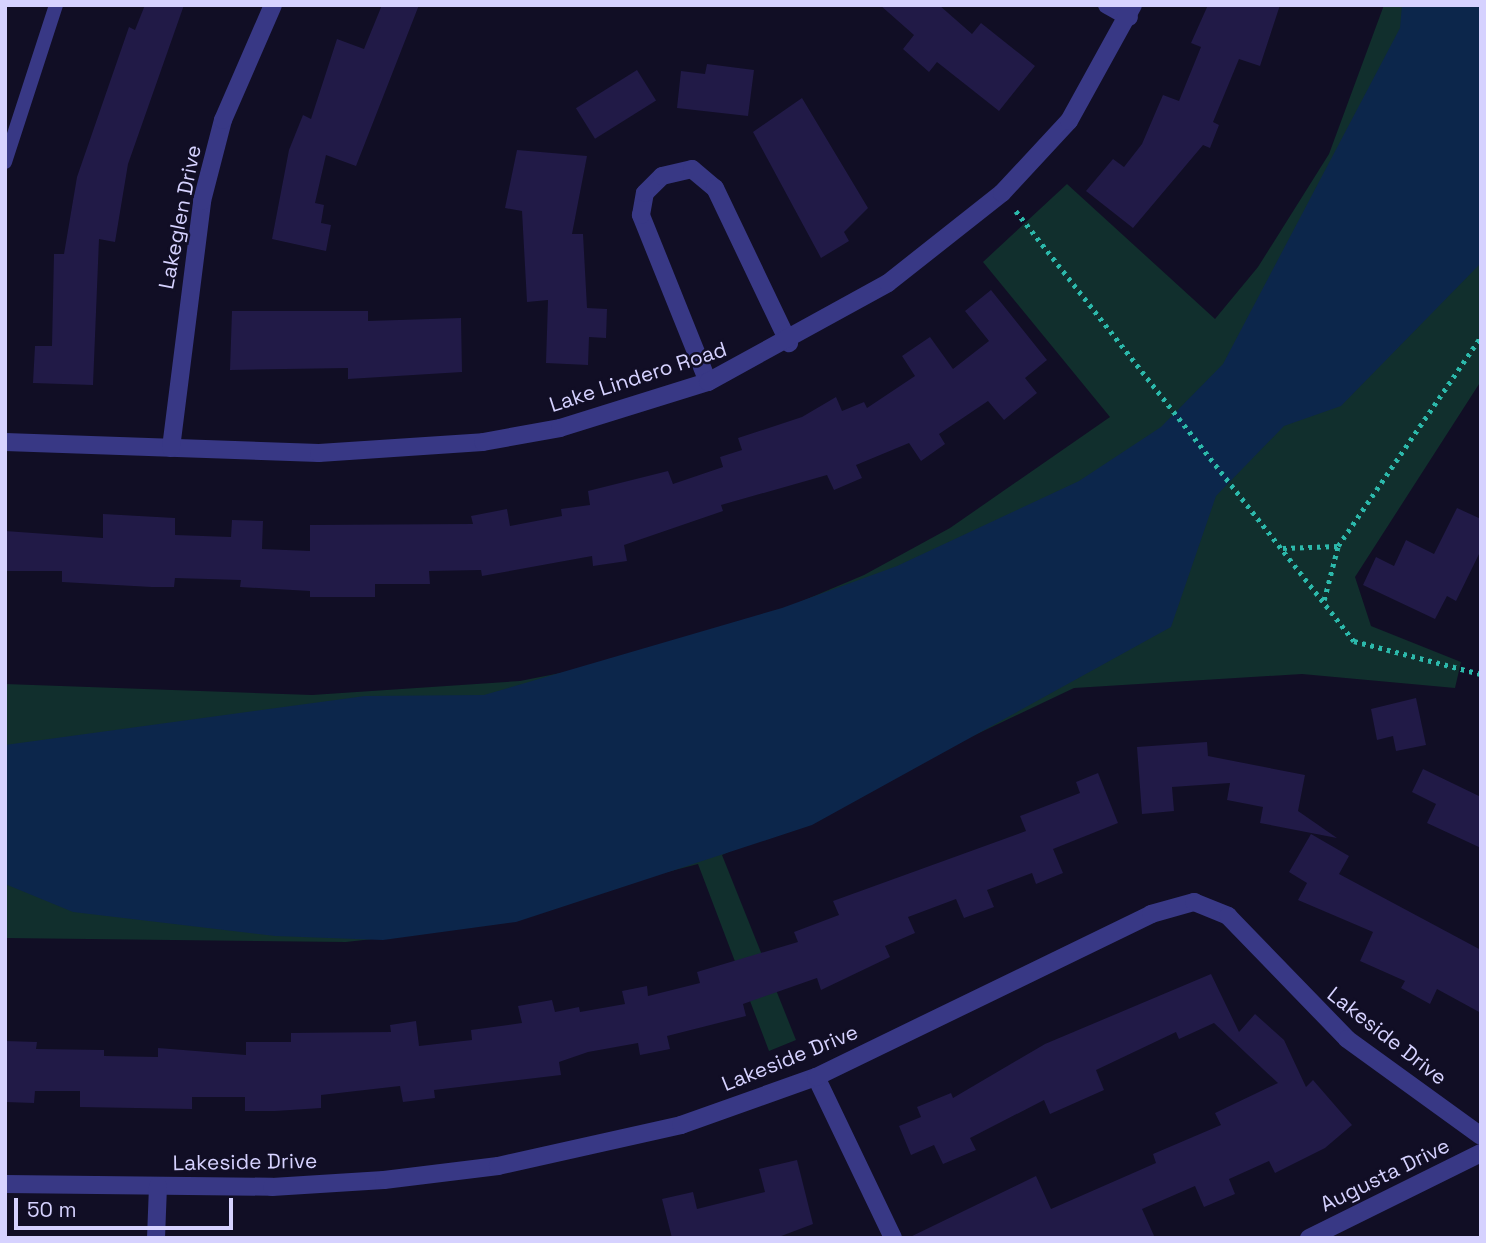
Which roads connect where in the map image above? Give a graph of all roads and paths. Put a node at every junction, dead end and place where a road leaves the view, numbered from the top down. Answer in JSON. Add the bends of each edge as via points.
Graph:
{"nodes":[{"id":1,"x":56,"y":5,"type":"edge"},
{"id":2,"x":273,"y":5,"type":"edge"},
{"id":3,"x":1107,"y":5,"type":"edge"},
{"id":4,"x":1131,"y":11,"type":"edge"},
{"id":5,"x":5,"y":162,"type":"edge"},
{"id":6,"x":1002,"y":193,"type":"junction"},
{"id":7,"x":1481,"y":337,"type":"edge"},
{"id":8,"x":789,"y":343,"type":"junction"},
{"id":9,"x":708,"y":382,"type":"junction"},
{"id":10,"x":5,"y":442,"type":"edge"},
{"id":11,"x":171,"y":448,"type":"junction"},
{"id":12,"x":1338,"y":546,"type":"junction"},
{"id":13,"x":1283,"y":548,"type":"junction"},
{"id":14,"x":1324,"y":601,"type":"junction"},
{"id":15,"x":1481,"y":674,"type":"edge"},
{"id":16,"x":816,"y":1077,"type":"junction"},
{"id":17,"x":1481,"y":1136,"type":"edge"},
{"id":18,"x":1481,"y":1153,"type":"edge"},
{"id":19,"x":5,"y":1184,"type":"edge"},
{"id":20,"x":158,"y":1186,"type":"junction"},
{"id":21,"x":156,"y":1238,"type":"edge"},
{"id":22,"x":893,"y":1238,"type":"edge"},
{"id":23,"x":1309,"y":1238,"type":"edge"}],
"edges":[{"from":1,"to":5,"type":"lane"},
{"from":2,"to":11,"type":"street","name":"Lakeglen Drive","via":[[223,120],[202,201]]},
{"from":3,"to":4,"type":"street"},
{"from":4,"to":6,"type":"street","name":"Lake Lindero Road","via":[[1069,121]]},
{"from":6,"to":8,"type":"street","name":"Lake Lindero Road","via":[[888,284]]},
{"from":6,"to":13,"type":"path"},
{"from":7,"to":12,"type":"path"},
{"from":8,"to":9,"type":"street","name":"Lake Lindero Road"},
{"from":8,"to":9,"type":"street","via":[[715,188],[692,169],[662,176],[645,193],[641,215]]},
{"from":9,"to":11,"type":"street","name":"Lake Lindero Road","via":[[560,428],[483,442],[319,453]]},
{"from":10,"to":11,"type":"street","name":"Lake Lindero Road"},
{"from":12,"to":13,"type":"path"},
{"from":12,"to":14,"type":"path"},
{"from":13,"to":14,"type":"path"},
{"from":14,"to":15,"type":"path","via":[[1354,641]]},
{"from":16,"to":17,"type":"street","name":"Lakeside Drive","via":[[1152,914],[1194,902],[1228,916],[1347,1039]]},
{"from":16,"to":20,"type":"street","name":"Lakeside Drive","via":[[681,1125],[498,1166],[284,1186]]},
{"from":16,"to":22,"type":"street"},
{"from":18,"to":23,"type":"street","name":"Augusta Drive"},
{"from":19,"to":20,"type":"street","name":"Lakeside Drive"},
{"from":20,"to":21,"type":"street"}]}
